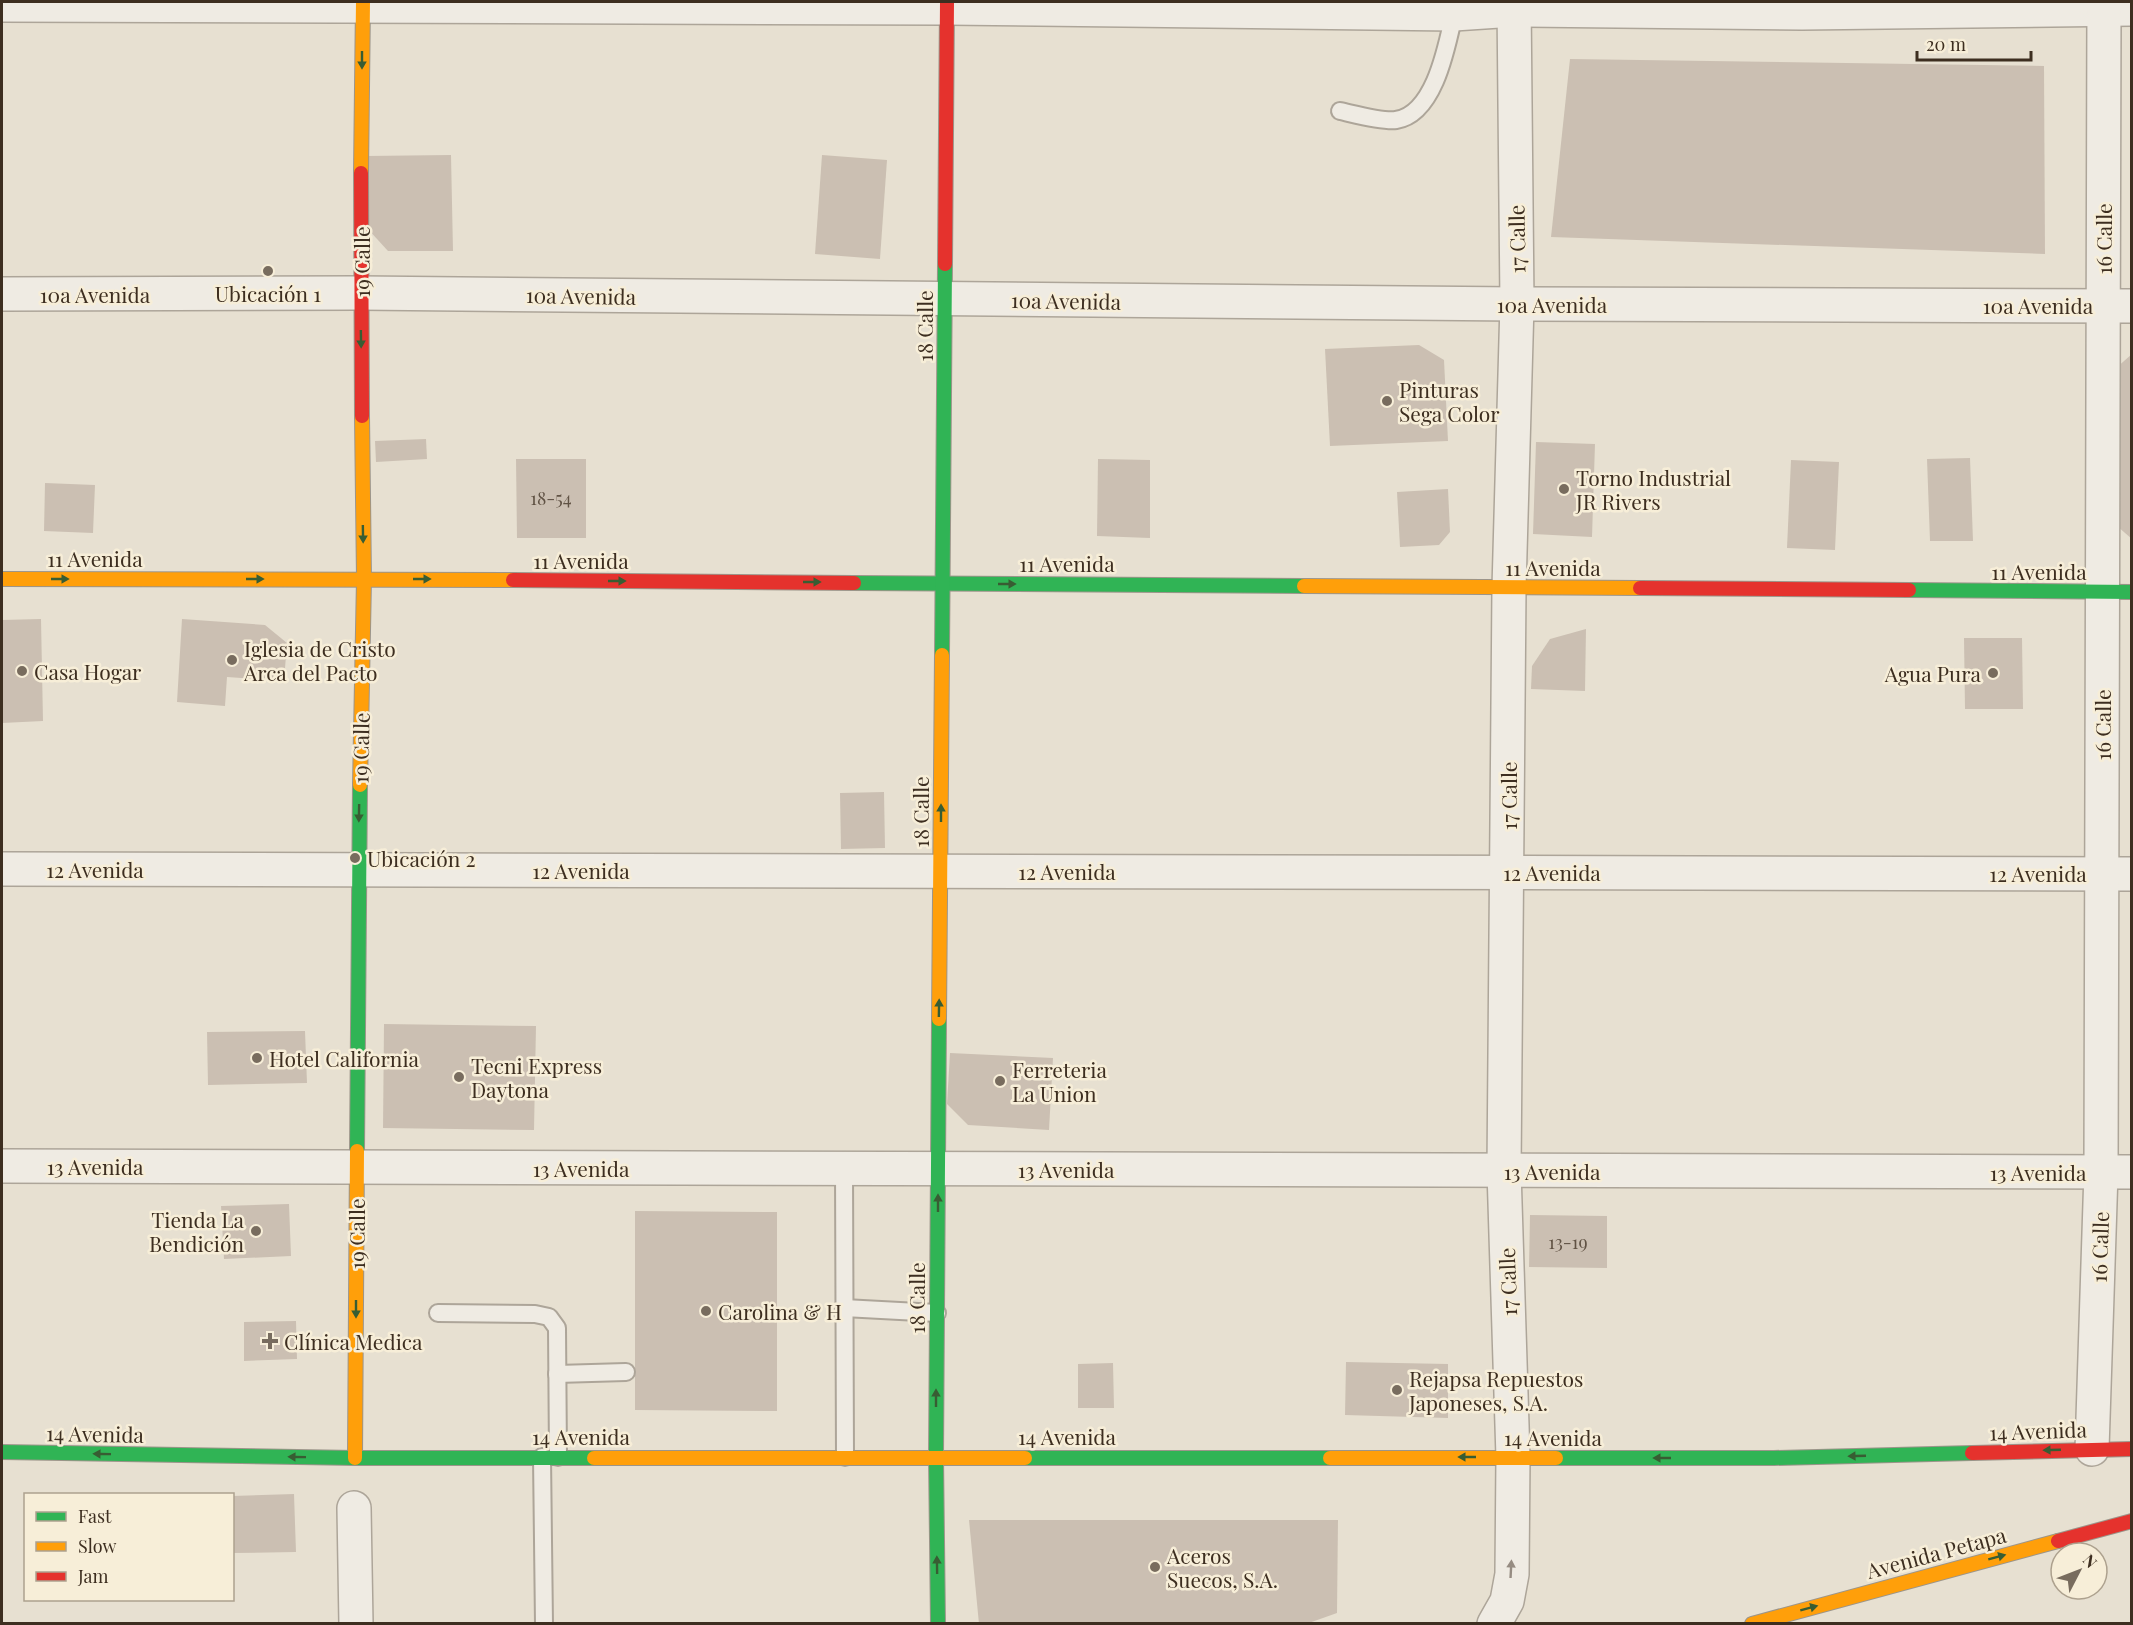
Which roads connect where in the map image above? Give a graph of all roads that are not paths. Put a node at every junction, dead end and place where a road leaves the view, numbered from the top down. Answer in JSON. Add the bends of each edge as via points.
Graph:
{"nodes":[{"id":1,"x":363,"y":4,"type":"edge"},
{"id":2,"x":2,"y":5,"type":"edge"},
{"id":3,"x":947,"y":5,"type":"edge"},
{"id":4,"x":1514,"y":6,"type":"edge"},
{"id":5,"x":2113,"y":7,"type":"edge"},
{"id":6,"x":1454,"y":14,"type":"junction"},
{"id":7,"x":1340,"y":111,"type":"dead end"},
{"id":8,"x":360,"y":293,"type":"junction"},
{"id":9,"x":2,"y":294,"type":"edge"},
{"id":10,"x":945,"y":299,"type":"junction"},
{"id":11,"x":1517,"y":304,"type":"junction"},
{"id":12,"x":2117,"y":305,"type":"edge"},
{"id":13,"x":2,"y":579,"type":"edge"},
{"id":14,"x":364,"y":579,"type":"junction"},
{"id":15,"x":943,"y":583,"type":"junction"},
{"id":16,"x":1509,"y":588,"type":"junction"},
{"id":17,"x":2117,"y":592,"type":"edge"},
{"id":18,"x":2,"y":869,"type":"edge"},
{"id":19,"x":358,"y":870,"type":"junction"},
{"id":20,"x":940,"y":871,"type":"junction"},
{"id":21,"x":1507,"y":872,"type":"junction"},
{"id":22,"x":2117,"y":874,"type":"edge"},
{"id":23,"x":2,"y":1166,"type":"edge"},
{"id":24,"x":357,"y":1167,"type":"junction"},
{"id":25,"x":844,"y":1168,"type":"junction"},
{"id":26,"x":938,"y":1169,"type":"junction"},
{"id":27,"x":1504,"y":1171,"type":"junction"},
{"id":28,"x":2116,"y":1172,"type":"edge"},
{"id":29,"x":843,"y":1308,"type":"junction"},
{"id":30,"x":438,"y":1313,"type":"dead end"},
{"id":31,"x":937,"y":1313,"type":"junction"},
{"id":32,"x":626,"y":1372,"type":"dead end"},
{"id":33,"x":557,"y":1374,"type":"junction"},
{"id":34,"x":2092,"y":1449,"type":"junction"},
{"id":35,"x":2132,"y":1449,"type":"edge"},
{"id":36,"x":2,"y":1452,"type":"edge"},
{"id":37,"x":845,"y":1456,"type":"junction"},
{"id":38,"x":936,"y":1456,"type":"junction"},
{"id":39,"x":550,"y":1457,"type":"junction"},
{"id":40,"x":1513,"y":1457,"type":"junction"},
{"id":41,"x":355,"y":1458,"type":"junction"},
{"id":42,"x":354,"y":1508,"type":"dead end"},
{"id":43,"x":2132,"y":1521,"type":"edge"},
{"id":44,"x":357,"y":1623,"type":"edge"},
{"id":45,"x":544,"y":1623,"type":"edge"},
{"id":46,"x":938,"y":1623,"type":"edge"},
{"id":47,"x":1494,"y":1623,"type":"edge"},
{"id":48,"x":1752,"y":1623,"type":"edge"}],
"edges":[{"from":1,"to":2,"type":"street"},
{"from":1,"to":3,"type":"street"},
{"from":1,"to":8,"type":"street","name":"19 Calle","one_way":true},
{"from":3,"to":6,"type":"street"},
{"from":3,"to":10,"type":"street","name":"18 Calle"},
{"from":4,"to":5,"type":"street","via":[[1802,13]]},
{"from":4,"to":6,"type":"street"},
{"from":4,"to":11,"type":"street","name":"17 Calle"},
{"from":5,"to":12,"type":"street","name":"16 Calle"},
{"from":6,"to":7,"type":"lane","via":[[1440,71],[1419,107],[1396,120]]},
{"from":8,"to":9,"type":"street","name":"10a Avenida"},
{"from":8,"to":10,"type":"street","name":"10a Avenida"},
{"from":8,"to":14,"type":"street","name":"19 Calle","one_way":true},
{"from":10,"to":11,"type":"street","name":"10a Avenida"},
{"from":10,"to":15,"type":"street","name":"18 Calle"},
{"from":11,"to":12,"type":"street","name":"10a Avenida"},
{"from":11,"to":16,"type":"street","name":"17 Calle"},
{"from":12,"to":17,"type":"street","name":"16 Calle"},
{"from":13,"to":14,"type":"street","name":"11 Avenida","one_way":true},
{"from":14,"to":15,"type":"street","name":"11 Avenida","one_way":true},
{"from":14,"to":19,"type":"street","name":"19 Calle","one_way":true},
{"from":15,"to":16,"type":"street","name":"11 Avenida","one_way":true},
{"from":20,"to":15,"type":"street","name":"18 Calle","one_way":true},
{"from":16,"to":17,"type":"street","name":"11 Avenida"},
{"from":16,"to":21,"type":"street","name":"17 Calle"},
{"from":17,"to":22,"type":"street","name":"16 Calle"},
{"from":18,"to":19,"type":"street","name":"12 Avenida"},
{"from":19,"to":20,"type":"street","name":"12 Avenida"},
{"from":19,"to":24,"type":"street","name":"19 Calle"},
{"from":20,"to":21,"type":"street","name":"12 Avenida"},
{"from":26,"to":20,"type":"street","name":"18 Calle","one_way":true},
{"from":21,"to":22,"type":"street","name":"12 Avenida"},
{"from":21,"to":27,"type":"street","name":"17 Calle"},
{"from":22,"to":28,"type":"street","name":"16 Calle"},
{"from":23,"to":24,"type":"street","name":"13 Avenida"},
{"from":24,"to":25,"type":"street","name":"13 Avenida"},
{"from":24,"to":41,"type":"street","name":"19 Calle","one_way":true},
{"from":25,"to":26,"type":"street","name":"13 Avenida"},
{"from":25,"to":29,"type":"lane"},
{"from":26,"to":27,"type":"street","name":"13 Avenida"},
{"from":31,"to":26,"type":"street","name":"18 Calle","one_way":true},
{"from":27,"to":28,"type":"street","name":"13 Avenida"},
{"from":27,"to":40,"type":"street","name":"17 Calle"},
{"from":28,"to":34,"type":"street","name":"16 Calle"},
{"from":29,"to":31,"type":"lane"},
{"from":29,"to":37,"type":"lane"},
{"from":30,"to":33,"type":"lane","via":[[549,1317],[557,1328]]},
{"from":38,"to":31,"type":"street","name":"18 Calle","one_way":true},
{"from":32,"to":33,"type":"lane"},
{"from":33,"to":39,"type":"lane"},
{"from":34,"to":35,"type":"street","name":"14 Avenida"},
{"from":34,"to":40,"type":"street","name":"14 Avenida","one_way":true,"via":[[1774,1458]]},
{"from":41,"to":36,"type":"street","name":"14 Avenida","one_way":true},
{"from":37,"to":38,"type":"street","name":"14 Avenida"},
{"from":37,"to":39,"type":"street","name":"14 Avenida"},
{"from":40,"to":38,"type":"street","name":"14 Avenida","one_way":true},
{"from":46,"to":38,"type":"street","name":"18 Calle","one_way":true},
{"from":39,"to":41,"type":"street","name":"14 Avenida"},
{"from":39,"to":45,"type":"lane"},
{"from":47,"to":40,"type":"street","name":"17 Calle","one_way":true,"via":[[1507,1601],[1512,1574]]},
{"from":42,"to":44,"type":"street"},
{"from":48,"to":43,"type":"street","name":"Avenida Petapa","one_way":true}]}
